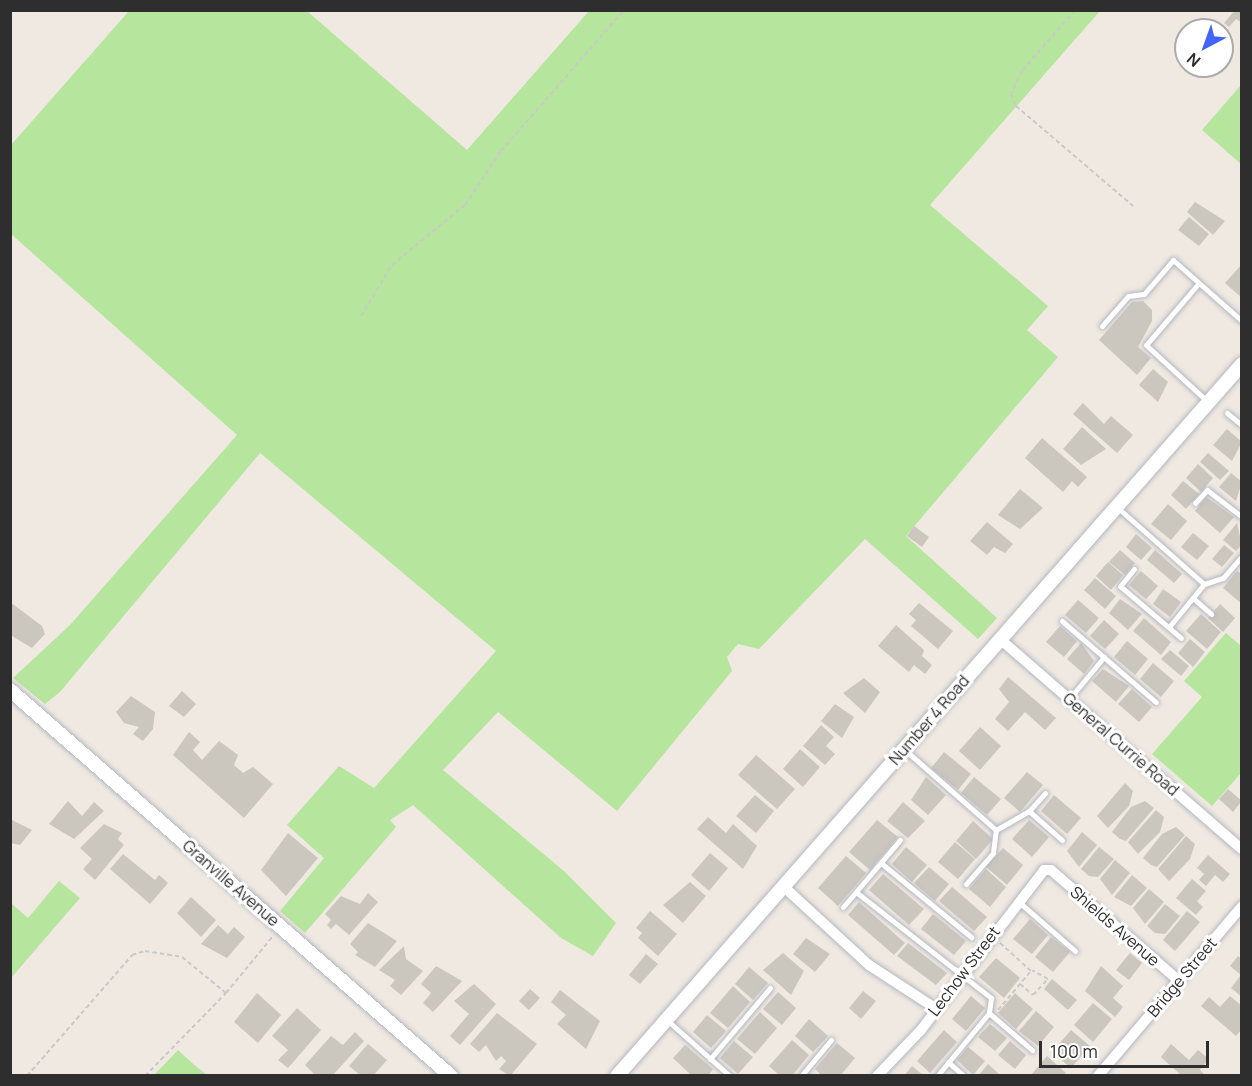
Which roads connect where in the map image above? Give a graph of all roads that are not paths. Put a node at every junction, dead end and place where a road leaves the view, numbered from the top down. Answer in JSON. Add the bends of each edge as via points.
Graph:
{"nodes":[{"id":1,"x":1198,"y":284,"type":"junction"},
{"id":2,"x":1242,"y":321,"type":"edge"},
{"id":3,"x":1102,"y":326,"type":"dead end"},
{"id":4,"x":1242,"y":364,"type":"edge"},
{"id":5,"x":1208,"y":402,"type":"junction"},
{"id":6,"x":1227,"y":413,"type":"dead end"},
{"id":7,"x":1242,"y":425,"type":"edge"},
{"id":8,"x":1195,"y":503,"type":"dead end"},
{"id":9,"x":1116,"y":506,"type":"junction"},
{"id":10,"x":1242,"y":517,"type":"edge"},
{"id":11,"x":1242,"y":556,"type":"edge"},
{"id":12,"x":1134,"y":569,"type":"dead end"},
{"id":13,"x":1204,"y":584,"type":"junction"},
{"id":14,"x":1194,"y":599,"type":"junction"},
{"id":15,"x":1211,"y":614,"type":"dead end"},
{"id":16,"x":1062,"y":621,"type":"dead end"},
{"id":17,"x":1169,"y":627,"type":"junction"},
{"id":18,"x":1000,"y":639,"type":"junction"},
{"id":19,"x":1181,"y":639,"type":"dead end"},
{"id":20,"x":1104,"y":657,"type":"junction"},
{"id":21,"x":10,"y":690,"type":"edge"},
{"id":22,"x":1069,"y":699,"type":"junction"},
{"id":23,"x":1156,"y":702,"type":"dead end"},
{"id":24,"x":904,"y":749,"type":"junction"},
{"id":25,"x":1045,"y":793,"type":"dead end"},
{"id":26,"x":1029,"y":812,"type":"junction"},
{"id":27,"x":996,"y":830,"type":"junction"},
{"id":28,"x":900,"y":840,"type":"dead end"},
{"id":29,"x":1062,"y":840,"type":"dead end"},
{"id":30,"x":1242,"y":849,"type":"edge"},
{"id":31,"x":881,"y":863,"type":"junction"},
{"id":32,"x":1051,"y":870,"type":"joint"},
{"id":33,"x":966,"y":884,"type":"dead end"},
{"id":34,"x":783,"y":886,"type":"junction"},
{"id":35,"x":856,"y":892,"type":"junction"},
{"id":36,"x":1018,"y":901,"type":"junction"},
{"id":37,"x":1242,"y":906,"type":"edge"},
{"id":38,"x":843,"y":907,"type":"dead end"},
{"id":39,"x":971,"y":937,"type":"dead end"},
{"id":40,"x":1075,"y":951,"type":"dead end"},
{"id":41,"x":963,"y":978,"type":"junction"},
{"id":42,"x":1179,"y":981,"type":"junction"},
{"id":43,"x":770,"y":988,"type":"dead end"},
{"id":44,"x":935,"y":1008,"type":"junction"},
{"id":45,"x":989,"y":1012,"type":"junction"},
{"id":46,"x":666,"y":1020,"type":"junction"},
{"id":47,"x":831,"y":1040,"type":"dead end"},
{"id":48,"x":1032,"y":1050,"type":"dead end"},
{"id":49,"x":710,"y":1059,"type":"junction"},
{"id":50,"x":948,"y":1062,"type":"junction"},
{"id":51,"x":624,"y":1073,"type":"edge"},
{"id":52,"x":451,"y":1076,"type":"edge"},
{"id":53,"x":730,"y":1076,"type":"edge"},
{"id":54,"x":801,"y":1076,"type":"edge"},
{"id":55,"x":877,"y":1076,"type":"edge"},
{"id":56,"x":937,"y":1076,"type":"edge"},
{"id":57,"x":964,"y":1076,"type":"edge"},
{"id":58,"x":1098,"y":1076,"type":"edge"}],
"edges":[{"from":1,"to":2,"type":"lane"},
{"from":1,"to":3,"type":"lane","via":[[1173,260],[1144,294],[1128,296]]},
{"from":1,"to":5,"type":"lane","via":[[1146,345]]},
{"from":4,"to":5,"type":"main road","name":"Number 4 Road"},
{"from":5,"to":9,"type":"main road","name":"Number 4 Road"},
{"from":6,"to":7,"type":"lane"},
{"from":8,"to":10,"type":"lane","via":[[1207,490]]},
{"from":9,"to":13,"type":"lane"},
{"from":9,"to":18,"type":"main road","name":"Number 4 Road"},
{"from":11,"to":13,"type":"lane","via":[[1223,578]]},
{"from":12,"to":17,"type":"lane","via":[[1120,586]]},
{"from":13,"to":14,"type":"lane"},
{"from":14,"to":15,"type":"lane"},
{"from":14,"to":17,"type":"lane"},
{"from":16,"to":20,"type":"lane"},
{"from":17,"to":19,"type":"lane"},
{"from":18,"to":22,"type":"street","name":"General Currie Road"},
{"from":18,"to":24,"type":"main road","name":"Number 4 Road"},
{"from":20,"to":22,"type":"lane"},
{"from":20,"to":23,"type":"lane"},
{"from":21,"to":52,"type":"main road","name":"Granville Avenue"},
{"from":22,"to":30,"type":"street","name":"General Currie Road"},
{"from":24,"to":27,"type":"lane"},
{"from":24,"to":34,"type":"main road","name":"Number 4 Road"},
{"from":25,"to":26,"type":"lane"},
{"from":26,"to":27,"type":"lane"},
{"from":26,"to":29,"type":"lane"},
{"from":27,"to":33,"type":"lane","via":[[993,853]]},
{"from":28,"to":31,"type":"lane"},
{"from":31,"to":35,"type":"lane"},
{"from":31,"to":39,"type":"lane"},
{"from":32,"to":36,"type":"street","name":"Lechow Street","via":[[1037,876]]},
{"from":32,"to":42,"type":"street","name":"Shields Avenue"},
{"from":34,"to":44,"type":"street","via":[[869,965]]},
{"from":34,"to":46,"type":"main road","name":"Number 4 Road"},
{"from":35,"to":38,"type":"lane"},
{"from":35,"to":41,"type":"lane"},
{"from":36,"to":40,"type":"lane"},
{"from":36,"to":41,"type":"street","name":"Lechow Street"},
{"from":37,"to":42,"type":"street","name":"Bridge Street"},
{"from":41,"to":44,"type":"street","name":"Lechow Street"},
{"from":41,"to":45,"type":"lane","via":[[991,998]]},
{"from":42,"to":58,"type":"street","name":"Bridge Street"},
{"from":43,"to":49,"type":"lane"},
{"from":44,"to":55,"type":"street","name":"Lechow Street"},
{"from":45,"to":48,"type":"lane"},
{"from":45,"to":50,"type":"lane"},
{"from":46,"to":49,"type":"lane"},
{"from":46,"to":51,"type":"main road","name":"Number 4 Road"},
{"from":47,"to":54,"type":"lane"},
{"from":49,"to":53,"type":"lane"},
{"from":50,"to":56,"type":"lane"},
{"from":50,"to":57,"type":"lane"}]}
